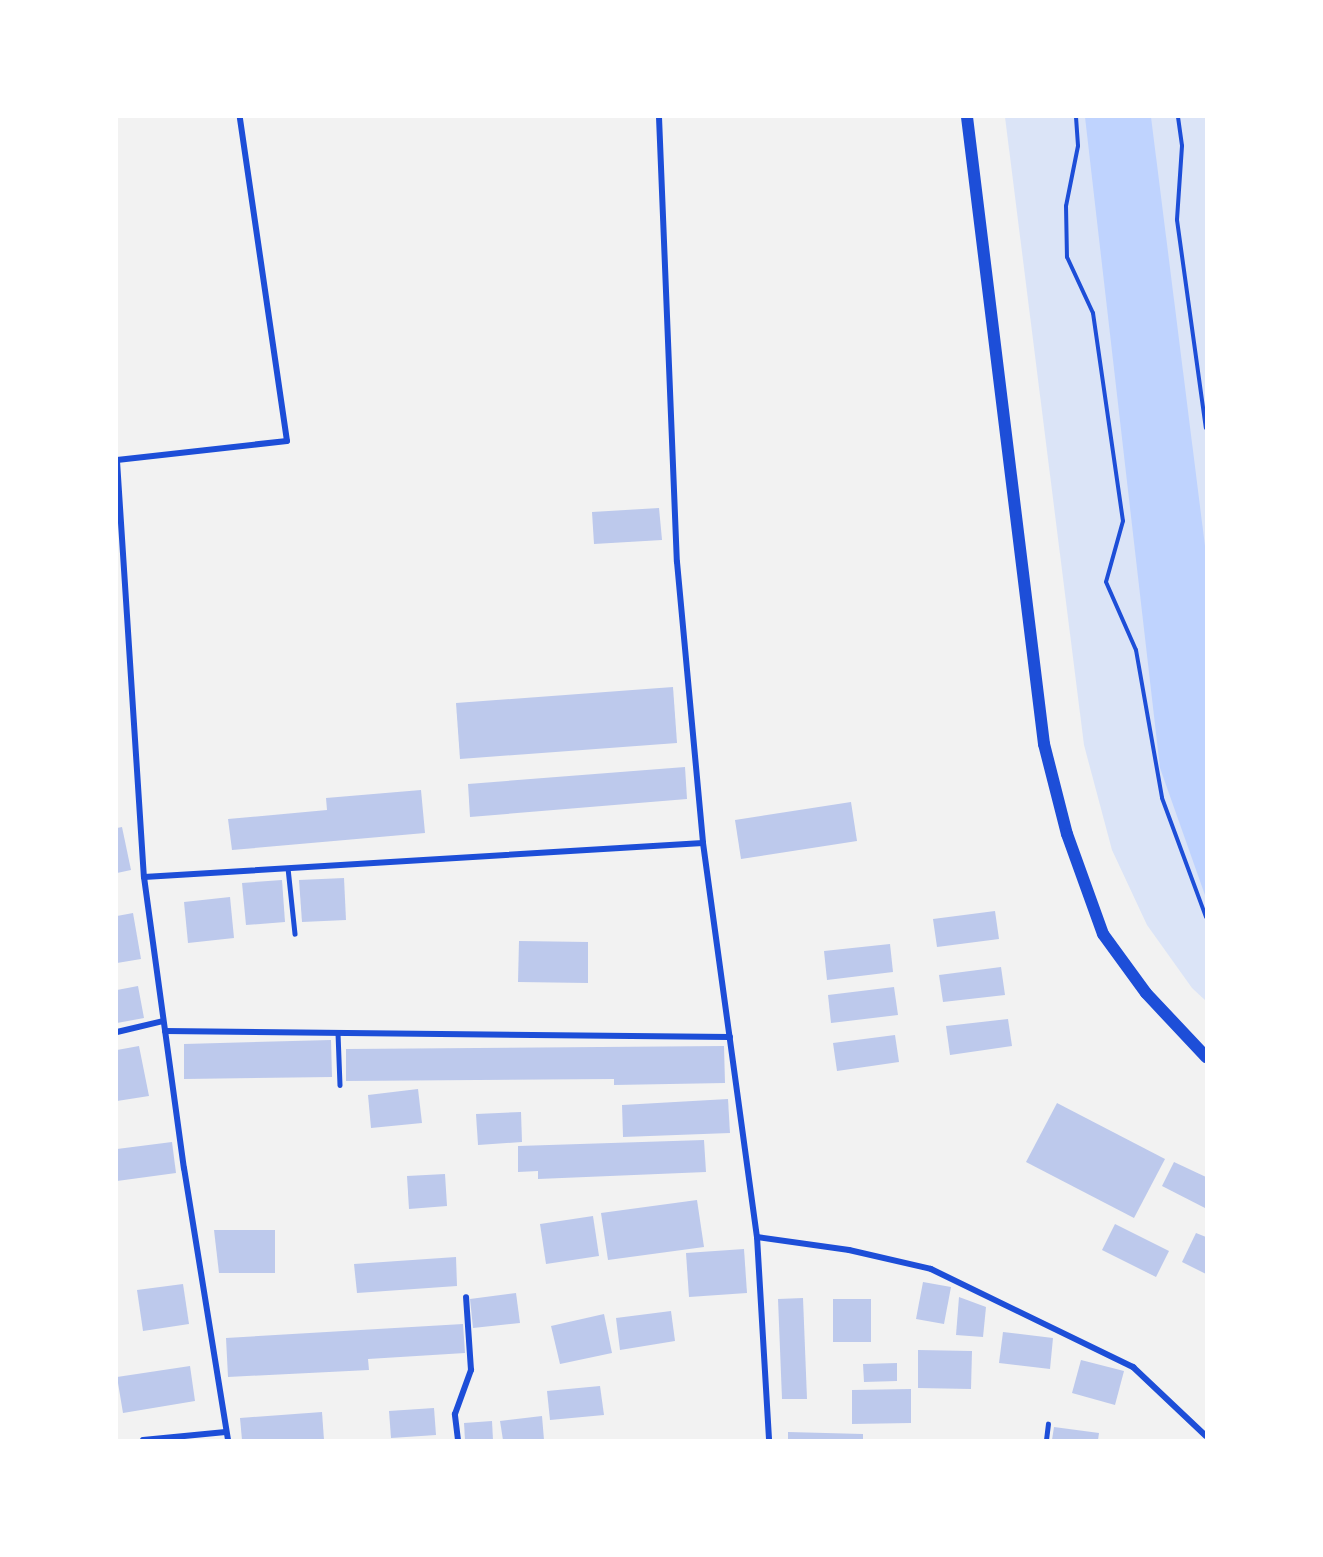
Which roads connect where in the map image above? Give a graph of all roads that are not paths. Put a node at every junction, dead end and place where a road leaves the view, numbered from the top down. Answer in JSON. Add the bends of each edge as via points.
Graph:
{"nodes":[{"id":1,"x":240,"y":117,"type":"edge"},
{"id":2,"x":659,"y":117,"type":"edge"},
{"id":3,"x":967,"y":117,"type":"edge"},
{"id":4,"x":117,"y":460,"type":"edge"},
{"id":5,"x":703,"y":843,"type":"junction"},
{"id":6,"x":288,"y":868,"type":"junction"},
{"id":7,"x":144,"y":877,"type":"junction"},
{"id":8,"x":295,"y":934,"type":"dead end"},
{"id":9,"x":164,"y":1021,"type":"junction"},
{"id":10,"x":165,"y":1030,"type":"junction"},
{"id":11,"x":117,"y":1032,"type":"edge"},
{"id":12,"x":338,"y":1033,"type":"junction"},
{"id":13,"x":729,"y":1037,"type":"junction"},
{"id":14,"x":1206,"y":1057,"type":"edge"},
{"id":15,"x":340,"y":1085,"type":"dead end"},
{"id":16,"x":757,"y":1237,"type":"junction"},
{"id":17,"x":466,"y":1297,"type":"dead end"},
{"id":18,"x":1048,"y":1424,"type":"dead end"},
{"id":19,"x":226,"y":1432,"type":"junction"},
{"id":20,"x":1206,"y":1437,"type":"edge"},
{"id":21,"x":143,"y":1440,"type":"edge"},
{"id":22,"x":228,"y":1440,"type":"edge"},
{"id":23,"x":458,"y":1440,"type":"edge"},
{"id":24,"x":769,"y":1440,"type":"edge"},
{"id":25,"x":1046,"y":1440,"type":"edge"}],
"edges":[{"from":1,"to":4,"type":"street","via":[[287,441]]},
{"from":2,"to":5,"type":"street","via":[[677,562]]},
{"from":3,"to":14,"type":"main road","via":[[1044,744],[1067,834],[1103,934],[1146,993]]},
{"from":4,"to":7,"type":"street"},
{"from":5,"to":6,"type":"street"},
{"from":5,"to":13,"type":"street"},
{"from":6,"to":7,"type":"street"},
{"from":6,"to":8,"type":"lane"},
{"from":7,"to":9,"type":"street"},
{"from":9,"to":10,"type":"street"},
{"from":9,"to":11,"type":"street"},
{"from":10,"to":12,"type":"street"},
{"from":10,"to":19,"type":"street"},
{"from":12,"to":13,"type":"street"},
{"from":12,"to":15,"type":"lane"},
{"from":13,"to":16,"type":"street"},
{"from":16,"to":20,"type":"street","via":[[849,1250],[931,1269],[1133,1367]]},
{"from":16,"to":24,"type":"street"},
{"from":17,"to":23,"type":"street","via":[[471,1370],[455,1414]]},
{"from":18,"to":25,"type":"lane"},
{"from":19,"to":21,"type":"street"},
{"from":19,"to":22,"type":"street"}]}
